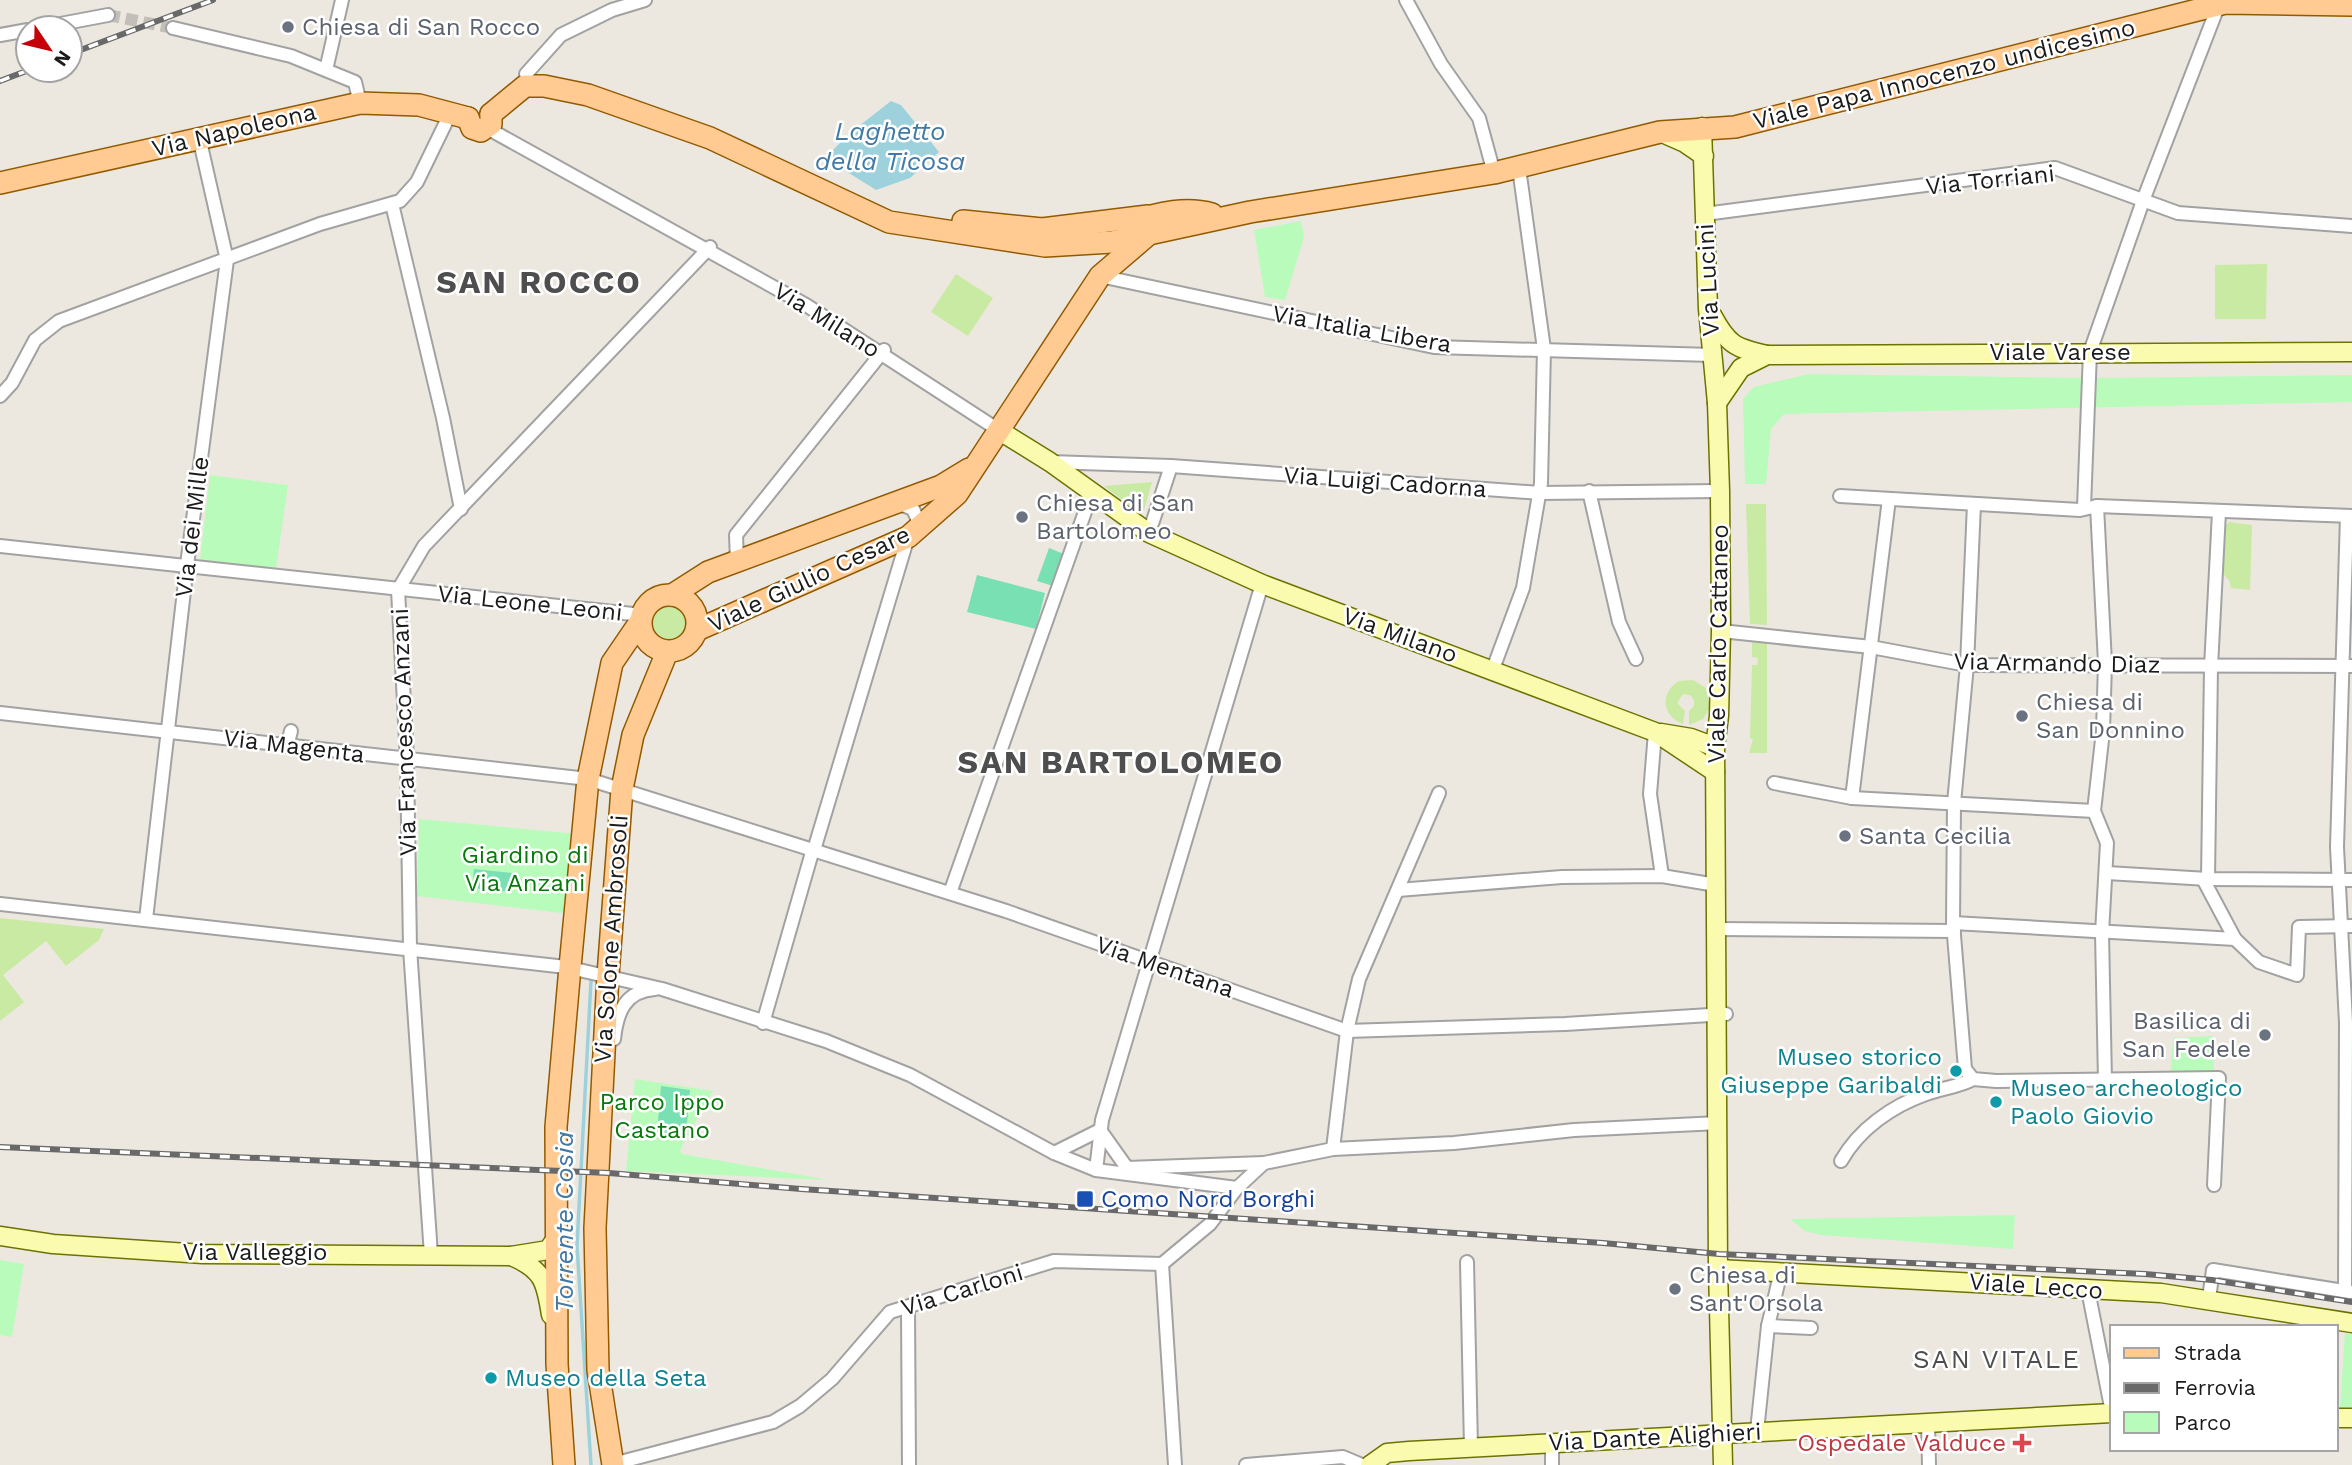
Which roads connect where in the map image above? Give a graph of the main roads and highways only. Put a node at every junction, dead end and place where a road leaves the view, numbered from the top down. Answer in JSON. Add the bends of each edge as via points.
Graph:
{"nodes":[{"id":1,"x":2192,"y":0,"type":"edge"},
{"id":2,"x":2352,"y":5,"type":"edge"},
{"id":3,"x":478,"y":119,"type":"junction"},
{"id":4,"x":1702,"y":127,"type":"junction"},
{"id":5,"x":0,"y":183,"type":"edge"},
{"id":6,"x":1149,"y":225,"type":"junction"},
{"id":7,"x":1073,"y":226,"type":"junction"},
{"id":8,"x":1097,"y":244,"type":"junction"},
{"id":9,"x":1100,"y":276,"type":"junction"},
{"id":10,"x":982,"y":458,"type":"junction"},
{"id":11,"x":672,"y":595,"type":"junction"},
{"id":12,"x":641,"y":619,"type":"junction"},
{"id":13,"x":696,"y":630,"type":"junction"},
{"id":14,"x":667,"y":652,"type":"junction"},
{"id":15,"x":616,"y":1464,"type":"edge"},
{"id":16,"x":564,"y":1465,"type":"edge"}],
"edges":[{"from":1,"to":4,"type":"main road","name":"Viale Papa Innocenzo undicesimo","via":[[1720,116]]},
{"from":2,"to":4,"type":"main road","name":"Viale Papa Innocenzo undicesimo","via":[[2219,4],[1735,127]]},
{"from":3,"to":5,"type":"main road","name":"Via Napoleona","via":[[419,105],[360,103]]},
{"from":3,"to":7,"type":"main road","via":[[501,84],[526,74],[558,76],[701,121],[891,211],[1024,228]]},
{"from":3,"to":8,"type":"main road","via":[[525,86],[566,90],[729,145],[889,222],[1024,245]]},
{"from":4,"to":6,"type":"main road","name":"Viale Papa Innocenzo undicesimo","via":[[1660,132],[1494,173]]},
{"from":6,"to":7,"type":"main road"},
{"from":6,"to":8,"type":"main road"},
{"from":6,"to":9,"type":"main road","name":"Viale Giulio Cesare"},
{"from":7,"to":8,"type":"main road"},
{"from":8,"to":9,"type":"main road"},
{"from":9,"to":10,"type":"main road","name":"Viale Giulio Cesare"},
{"from":10,"to":11,"type":"main road","name":"Viale Giulio Cesare","via":[[957,478],[737,561],[692,580]]},
{"from":10,"to":13,"type":"main road","name":"Viale Giulio Cesare","via":[[957,494],[915,532]]},
{"from":11,"to":12,"type":"main road","via":[[653,600]]},
{"from":11,"to":13,"type":"main road","via":[[689,603]]},
{"from":12,"to":14,"type":"main road","via":[[645,639]]},
{"from":12,"to":16,"type":"main road","name":"Via Solone Ambrosoli","via":[[612,663],[588,779],[575,968],[557,1121],[557,1364]]},
{"from":13,"to":14,"type":"main road","via":[[689,644]]},
{"from":14,"to":15,"type":"main road","name":"Via Solone Ambrosoli","via":[[633,734],[622,789],[604,974],[595,1228],[598,1370]]}]}
